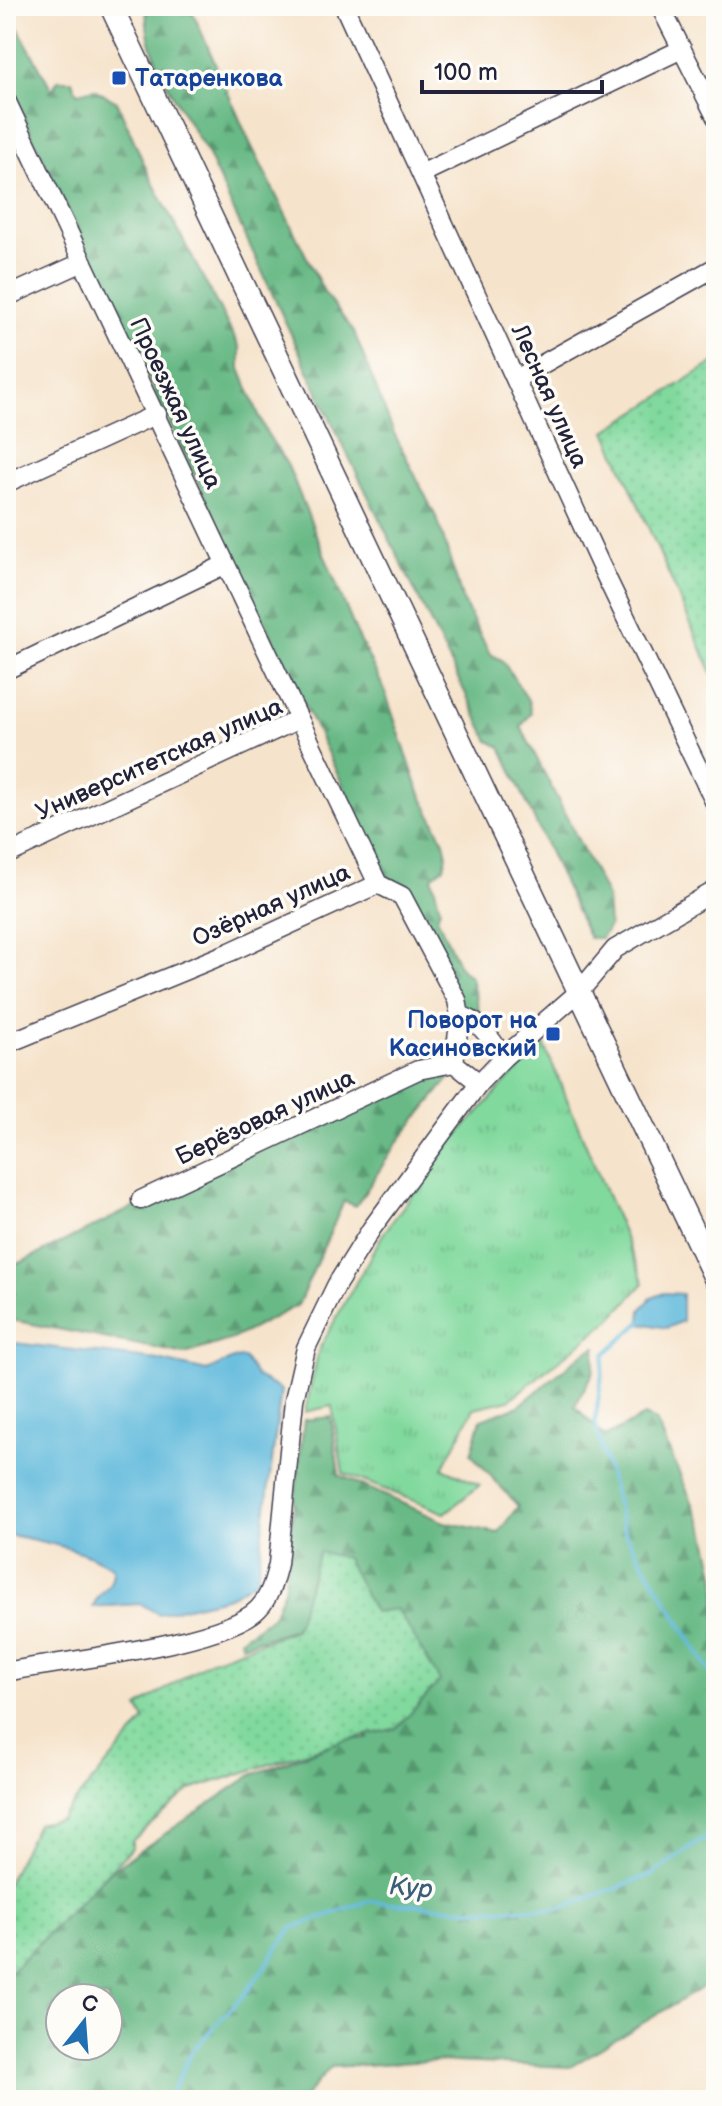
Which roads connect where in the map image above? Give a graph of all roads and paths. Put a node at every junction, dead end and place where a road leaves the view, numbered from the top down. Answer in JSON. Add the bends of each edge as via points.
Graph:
{"nodes":[{"id":1,"x":111,"y":6,"type":"edge"},
{"id":2,"x":344,"y":6,"type":"edge"},
{"id":3,"x":660,"y":6,"type":"edge"},
{"id":4,"x":682,"y":49,"type":"junction"},
{"id":5,"x":7,"y":106,"type":"edge"},
{"id":6,"x":716,"y":117,"type":"edge"},
{"id":7,"x":423,"y":173,"type":"junction"},
{"id":8,"x":83,"y":262,"type":"junction"},
{"id":9,"x":716,"y":267,"type":"edge"},
{"id":10,"x":6,"y":297,"type":"edge"},
{"id":11,"x":516,"y":379,"type":"junction"},
{"id":12,"x":157,"y":414,"type":"junction"},
{"id":13,"x":6,"y":483,"type":"edge"},
{"id":14,"x":224,"y":565,"type":"junction"},
{"id":15,"x":6,"y":670,"type":"edge"},
{"id":16,"x":299,"y":719,"type":"junction"},
{"id":17,"x":716,"y":805,"type":"edge"},
{"id":18,"x":6,"y":855,"type":"edge"},
{"id":19,"x":378,"y":884,"type":"junction"},
{"id":20,"x":716,"y":890,"type":"edge"},
{"id":21,"x":580,"y":991,"type":"junction"},
{"id":22,"x":460,"y":1016,"type":"junction"},
{"id":23,"x":6,"y":1044,"type":"edge"},
{"id":24,"x":504,"y":1057,"type":"junction"},
{"id":25,"x":454,"y":1063,"type":"junction"},
{"id":26,"x":479,"y":1083,"type":"junction"},
{"id":27,"x":141,"y":1200,"type":"dead end"},
{"id":28,"x":716,"y":1280,"type":"edge"},
{"id":29,"x":6,"y":1672,"type":"edge"}],
"edges":[{"from":1,"to":21,"type":"main road"},
{"from":2,"to":7,"type":"street","name":"Лесная улица"},
{"from":3,"to":4,"type":"street"},
{"from":4,"to":6,"type":"street"},
{"from":4,"to":7,"type":"street"},
{"from":5,"to":8,"type":"street","name":"Проезжая улица"},
{"from":7,"to":11,"type":"street","name":"Лесная улица"},
{"from":8,"to":10,"type":"street"},
{"from":8,"to":12,"type":"street","name":"Проезжая улица"},
{"from":9,"to":11,"type":"street"},
{"from":11,"to":17,"type":"street","name":"Лесная улица"},
{"from":12,"to":13,"type":"street"},
{"from":12,"to":14,"type":"street","name":"Проезжая улица"},
{"from":14,"to":15,"type":"street"},
{"from":14,"to":16,"type":"street","name":"Проезжая улица"},
{"from":16,"to":18,"type":"street","name":"Университетская улица"},
{"from":16,"to":19,"type":"street","name":"Университетская улица"},
{"from":19,"to":22,"type":"street","name":"Озёрная улица","via":[[402,896],[457,1000]]},
{"from":19,"to":23,"type":"street","name":"Озёрная улица"},
{"from":20,"to":21,"type":"street","via":[[615,949]]},
{"from":21,"to":24,"type":"street"},
{"from":21,"to":28,"type":"main road"},
{"from":22,"to":24,"type":"street","via":[[479,1025]]},
{"from":22,"to":25,"type":"street","name":"Озёрная улица"},
{"from":24,"to":26,"type":"street"},
{"from":25,"to":26,"type":"street"},
{"from":25,"to":27,"type":"street","name":"Берёзовая улица","via":[[418,1070]]},
{"from":26,"to":29,"type":"street","via":[[372,1228],[306,1348],[294,1400],[278,1564],[258,1609],[236,1626]]}]}
